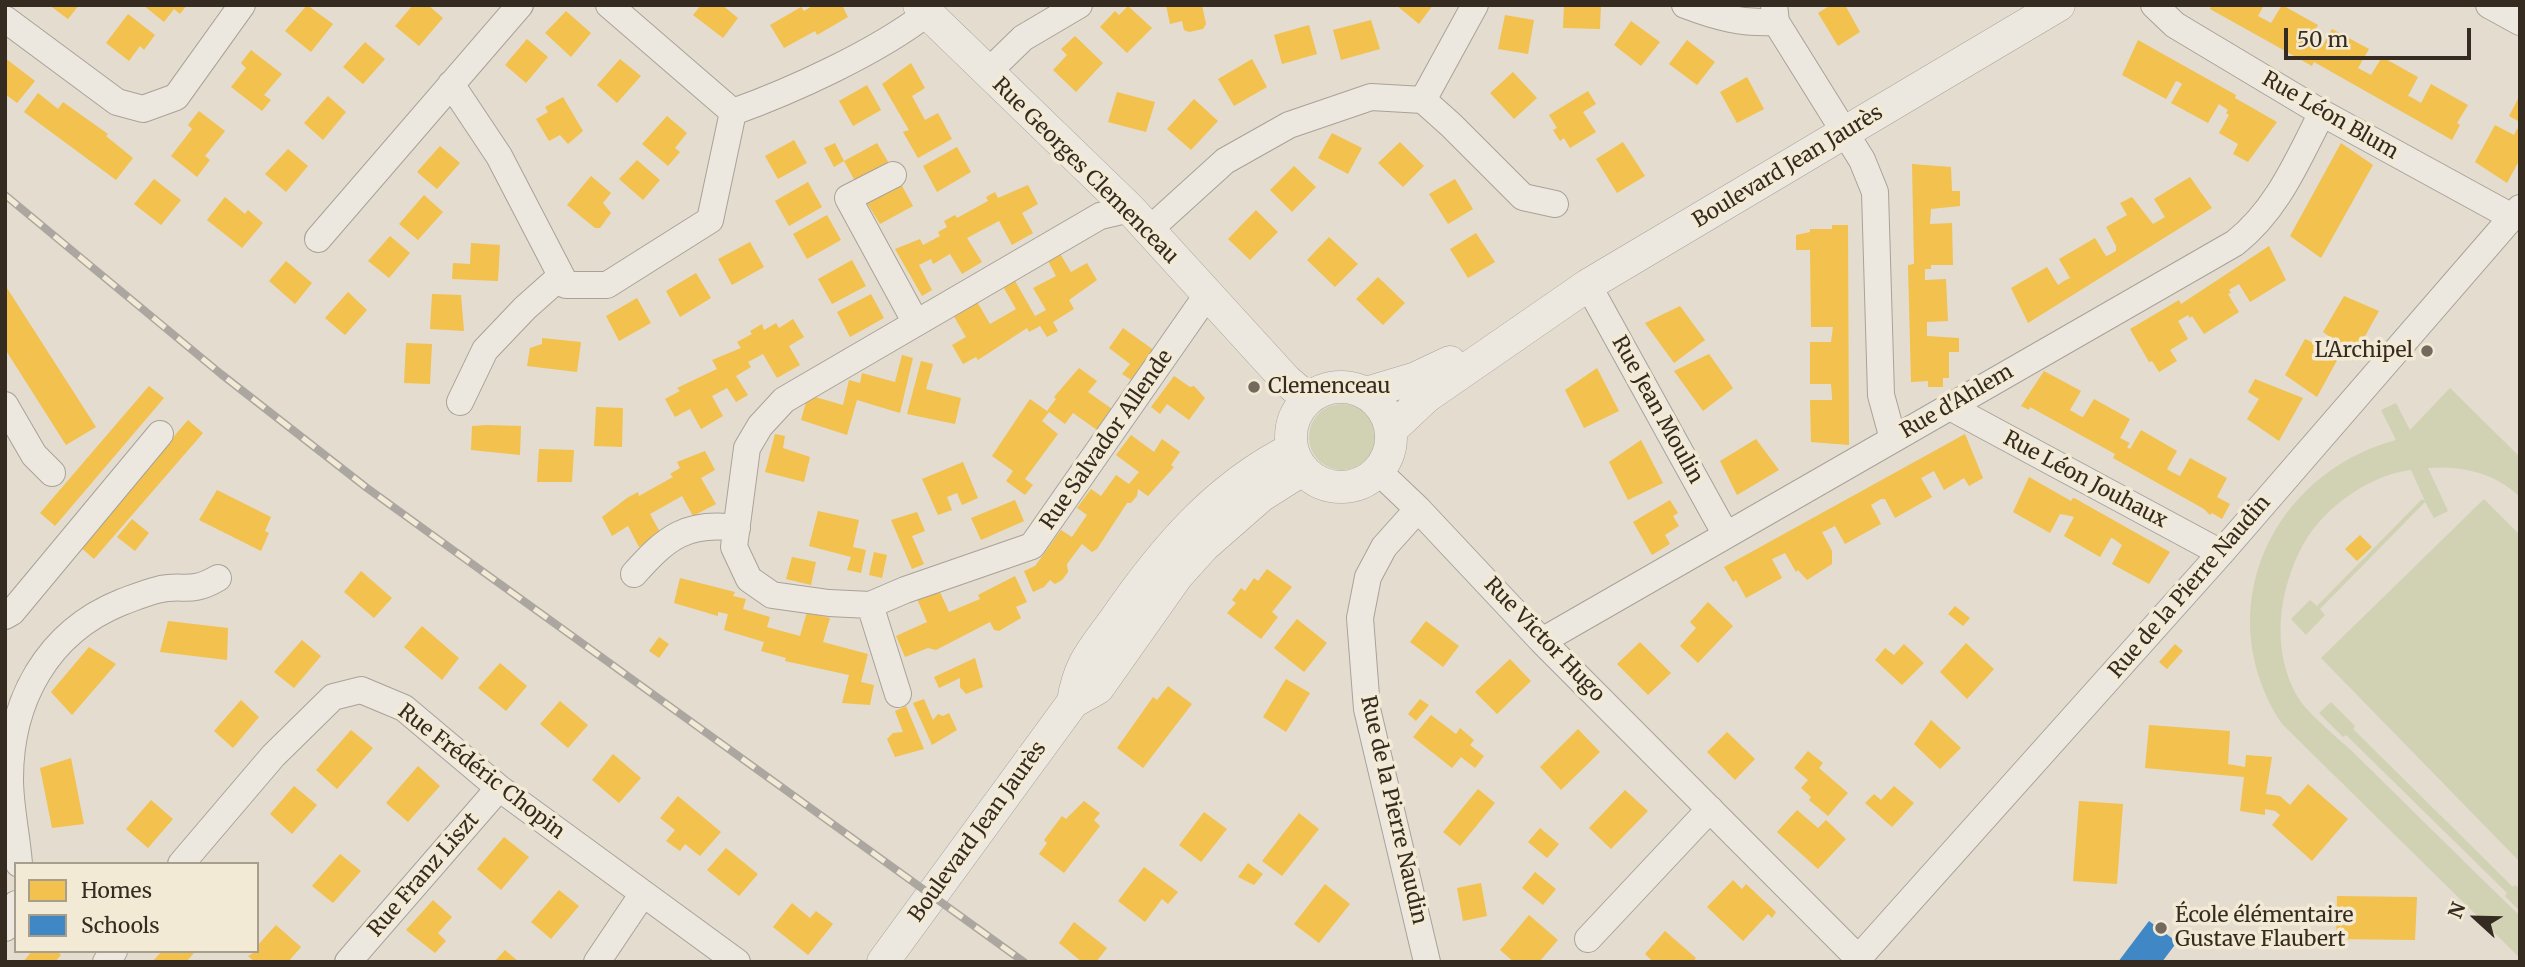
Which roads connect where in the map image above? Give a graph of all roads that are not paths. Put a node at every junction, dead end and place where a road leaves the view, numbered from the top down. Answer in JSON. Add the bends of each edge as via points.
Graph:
{"nodes":[{"id":1,"x":242,"y":5,"type":"edge"},
{"id":2,"x":520,"y":5,"type":"edge"},
{"id":3,"x":609,"y":5,"type":"edge"},
{"id":4,"x":1079,"y":5,"type":"edge"},
{"id":5,"x":1475,"y":5,"type":"edge"},
{"id":6,"x":1685,"y":5,"type":"edge"},
{"id":7,"x":2059,"y":5,"type":"edge"},
{"id":8,"x":2154,"y":5,"type":"edge"},
{"id":9,"x":2488,"y":5,"type":"edge"},
{"id":10,"x":922,"y":9,"type":"edge"},
{"id":11,"x":1775,"y":14,"type":"edge"},
{"id":12,"x":5,"y":19,"type":"edge"},
{"id":13,"x":2520,"y":22,"type":"edge"},
{"id":14,"x":987,"y":74,"type":"junction"},
{"id":15,"x":451,"y":85,"type":"junction"},
{"id":16,"x":1423,"y":100,"type":"junction"},
{"id":17,"x":733,"y":112,"type":"junction"},
{"id":18,"x":2322,"y":113,"type":"junction"},
{"id":19,"x":1844,"y":133,"type":"junction"},
{"id":20,"x":893,"y":175,"type":"dead end"},
{"id":21,"x":1555,"y":204,"type":"dead end"},
{"id":22,"x":2516,"y":213,"type":"edge"},
{"id":23,"x":1140,"y":220,"type":"junction"},
{"id":24,"x":318,"y":239,"type":"dead end"},
{"id":25,"x":561,"y":276,"type":"junction"},
{"id":26,"x":1588,"y":285,"type":"junction"},
{"id":27,"x":1207,"y":295,"type":"junction"},
{"id":28,"x":916,"y":323,"type":"junction"},
{"id":29,"x":1518,"y":330,"type":"junction"},
{"id":30,"x":1366,"y":393,"type":"junction"},
{"id":31,"x":1308,"y":398,"type":"junction"},
{"id":32,"x":460,"y":402,"type":"dead end"},
{"id":33,"x":5,"y":405,"type":"edge"},
{"id":34,"x":1950,"y":407,"type":"junction"},
{"id":35,"x":1391,"y":430,"type":"junction"},
{"id":36,"x":160,"y":433,"type":"dead end"},
{"id":37,"x":1893,"y":439,"type":"junction"},
{"id":38,"x":1297,"y":460,"type":"junction"},
{"id":39,"x":1378,"y":471,"type":"junction"},
{"id":40,"x":52,"y":473,"type":"dead end"},
{"id":41,"x":1418,"y":509,"type":"junction"},
{"id":42,"x":737,"y":528,"type":"junction"},
{"id":43,"x":1726,"y":535,"type":"junction"},
{"id":44,"x":2221,"y":553,"type":"junction"},
{"id":45,"x":634,"y":574,"type":"dead end"},
{"id":46,"x":218,"y":578,"type":"dead end"},
{"id":47,"x":870,"y":605,"type":"junction"},
{"id":48,"x":5,"y":617,"type":"edge"},
{"id":49,"x":1542,"y":641,"type":"junction"},
{"id":50,"x":898,"y":695,"type":"dead end"},
{"id":51,"x":499,"y":788,"type":"junction"},
{"id":52,"x":1710,"y":809,"type":"junction"},
{"id":53,"x":19,"y":862,"type":"edge"},
{"id":54,"x":183,"y":862,"type":"edge"},
{"id":55,"x":642,"y":894,"type":"junction"},
{"id":56,"x":1588,"y":939,"type":"dead end"},
{"id":57,"x":1856,"y":960,"type":"edge"},
{"id":58,"x":348,"y":962,"type":"edge"},
{"id":59,"x":597,"y":962,"type":"edge"},
{"id":60,"x":737,"y":962,"type":"edge"},
{"id":61,"x":883,"y":962,"type":"edge"},
{"id":62,"x":1427,"y":962,"type":"edge"}],
"edges":[{"from":1,"to":12,"type":"street","via":[[176,97],[143,109],[117,102]]},
{"from":2,"to":15,"type":"street"},
{"from":3,"to":17,"type":"street"},
{"from":4,"to":14,"type":"street","via":[[1023,38]]},
{"from":5,"to":16,"type":"street"},
{"from":6,"to":11,"type":"street","via":[[1716,17],[1752,23]]},
{"from":7,"to":19,"type":"street","name":"Boulevard Jean Jaurès"},
{"from":8,"to":18,"type":"street","name":"Rue Léon Blum","via":[[2175,25]]},
{"from":9,"to":13,"type":"street"},
{"from":10,"to":14,"type":"street","name":"Rue Georges Clemenceau"},
{"from":10,"to":17,"type":"street","via":[[905,29],[782,94]]},
{"from":11,"to":19,"type":"street"},
{"from":14,"to":23,"type":"street","name":"Rue Georges Clemenceau"},
{"from":15,"to":24,"type":"street"},
{"from":15,"to":25,"type":"street","via":[[499,156]]},
{"from":16,"to":21,"type":"street","via":[[1523,197]]},
{"from":16,"to":23,"type":"street","via":[[1371,97],[1289,125],[1225,161]]},
{"from":17,"to":25,"type":"street","via":[[710,220],[607,285],[566,285]]},
{"from":18,"to":22,"type":"street","name":"Rue Léon Blum"},
{"from":18,"to":34,"type":"street","name":"Rue d'Ahlem","via":[[2277,200],[2258,225],[2235,243]]},
{"from":19,"to":26,"type":"street","name":"Boulevard Jean Jaurès"},
{"from":19,"to":37,"type":"street","via":[[1875,192],[1881,395]]},
{"from":20,"to":28,"type":"street","via":[[848,198]]},
{"from":22,"to":44,"type":"street","name":"Rue de la Pierre Naudin"},
{"from":23,"to":27,"type":"street","name":"Rue Georges Clemenceau"},
{"from":23,"to":28,"type":"street","name":"Rue Salvador Allende","via":[[1100,216]]},
{"from":25,"to":32,"type":"street","via":[[485,350]]},
{"from":26,"to":29,"type":"street","name":"Boulevard Jean Jaurès"},
{"from":26,"to":43,"type":"street","name":"Rue Jean Moulin"},
{"from":27,"to":31,"type":"street","name":"Rue Georges Clemenceau"},
{"from":27,"to":47,"type":"street","name":"Rue Salvador Allende","via":[[1032,546]]},
{"from":28,"to":42,"type":"street","name":"Rue Salvador Allende","via":[[784,400],[760,426],[747,448]]},
{"from":29,"to":30,"type":"street","name":"Boulevard Jean Jaurès","via":[[1416,379]]},
{"from":29,"to":35,"type":"street","name":"Boulevard Jean Jaurès","via":[[1426,397]]},
{"from":30,"to":31,"type":"street","via":[[1336,387]]},
{"from":30,"to":35,"type":"street","via":[[1387,416]]},
{"from":31,"to":38,"type":"street","via":[[1290,431]]},
{"from":33,"to":40,"type":"street","via":[[34,454]]},
{"from":34,"to":37,"type":"street","name":"Rue d'Ahlem"},
{"from":34,"to":44,"type":"street","name":"Rue Léon Jouhaux"},
{"from":35,"to":39,"type":"street","via":[[1389,452]]},
{"from":36,"to":48,"type":"street"},
{"from":37,"to":43,"type":"street","name":"Rue d'Ahlem"},
{"from":38,"to":39,"type":"street","via":[[1319,483],[1340,488],[1361,484]]},
{"from":38,"to":61,"type":"street","name":"Boulevard Jean Jaurès","via":[[1204,546],[1177,576],[1098,688],[1073,702]]},
{"from":39,"to":41,"type":"street","name":"Rue Victor Hugo"},
{"from":41,"to":49,"type":"street","name":"Rue Victor Hugo"},
{"from":41,"to":62,"type":"street","name":"Rue de la Pierre Naudin","via":[[1384,547],[1368,577],[1360,618],[1367,709]]},
{"from":42,"to":45,"type":"street","via":[[695,527],[663,542]]},
{"from":42,"to":47,"type":"street","name":"Rue Salvador Allende","via":[[734,547],[749,579],[772,595]]},
{"from":43,"to":49,"type":"street","name":"Rue d'Ahlem"},
{"from":44,"to":57,"type":"street","name":"Rue de la Pierre Naudin"},
{"from":46,"to":53,"type":"street","via":[[200,588],[158,589],[118,603],[78,625],[51,650],[29,683],[13,733],[10,780]]},
{"from":47,"to":50,"type":"street"},
{"from":49,"to":52,"type":"street","name":"Rue Victor Hugo"},
{"from":51,"to":54,"type":"street","name":"Rue Frédéric Chopin","via":[[404,708],[361,690],[332,697],[273,756]]},
{"from":51,"to":55,"type":"street","name":"Rue Frédéric Chopin"},
{"from":51,"to":58,"type":"street","name":"Rue Franz Liszt"},
{"from":52,"to":56,"type":"street"},
{"from":52,"to":57,"type":"street","name":"Rue Victor Hugo"},
{"from":55,"to":59,"type":"street"},
{"from":55,"to":60,"type":"street","name":"Rue Frédéric Chopin"}]}
